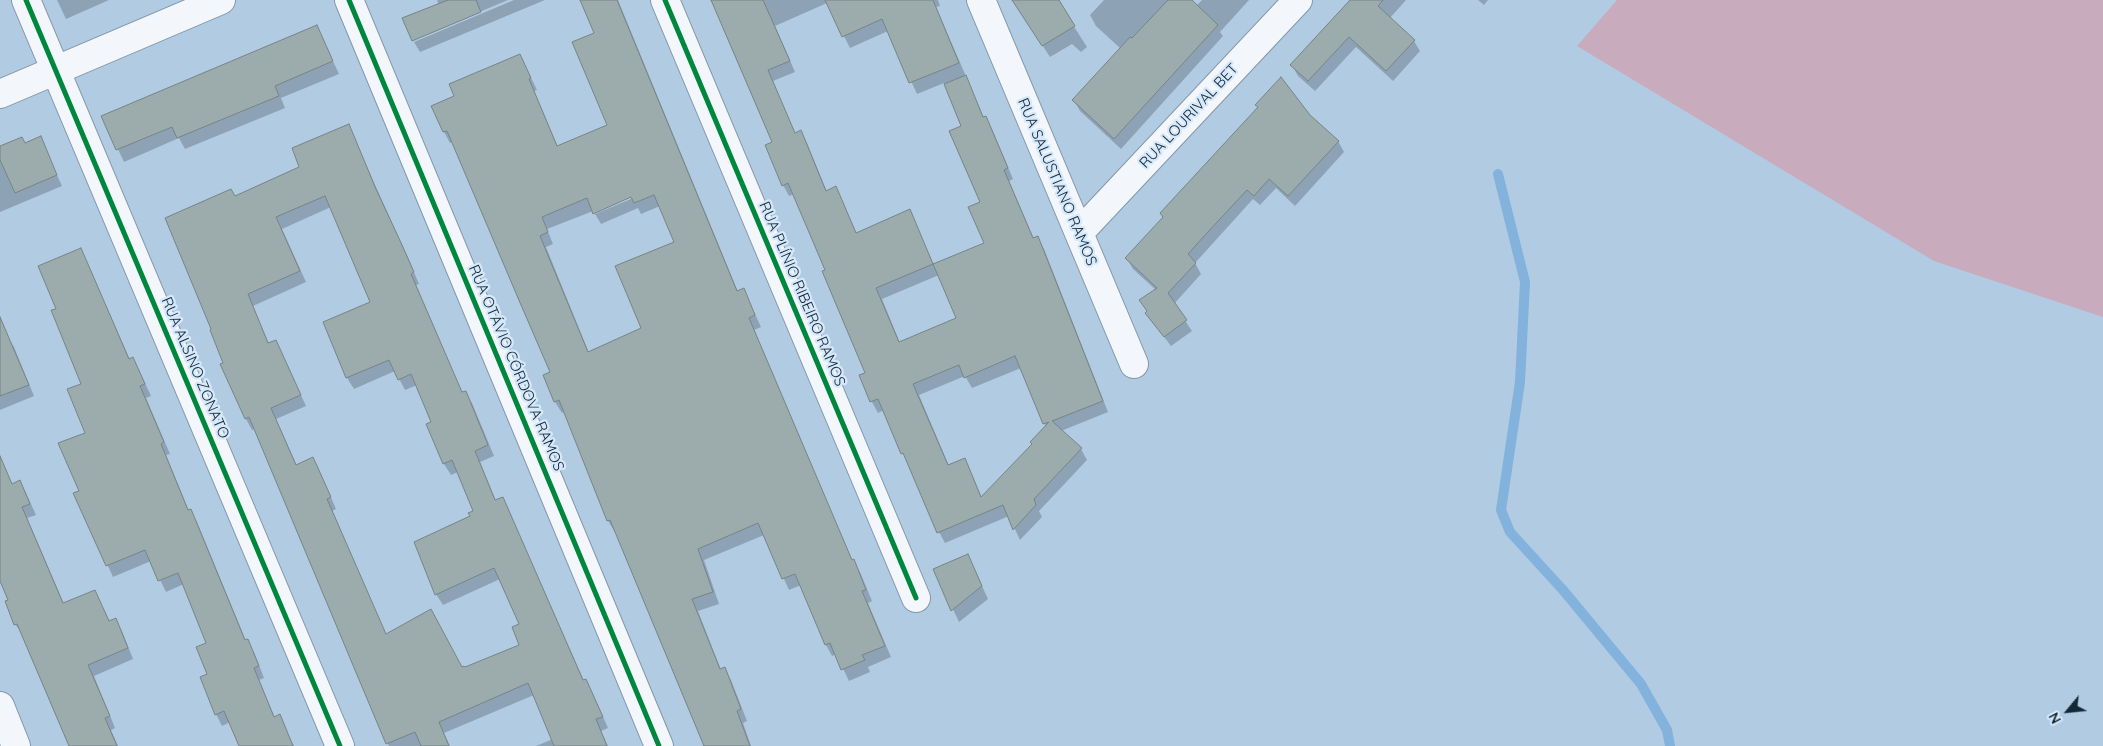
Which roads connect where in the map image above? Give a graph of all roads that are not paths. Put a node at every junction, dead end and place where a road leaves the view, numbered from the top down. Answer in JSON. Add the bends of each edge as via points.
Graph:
{"nodes":[{"id":1,"x":26,"y":0,"type":"edge"},
{"id":2,"x":221,"y":0,"type":"edge"},
{"id":3,"x":349,"y":0,"type":"edge"},
{"id":4,"x":665,"y":0,"type":"edge"},
{"id":5,"x":981,"y":0,"type":"edge"},
{"id":6,"x":1298,"y":0,"type":"edge"},
{"id":7,"x":56,"y":70,"type":"junction"},
{"id":8,"x":0,"y":94,"type":"edge"},
{"id":9,"x":1079,"y":233,"type":"junction"},
{"id":10,"x":1134,"y":364,"type":"dead end"},
{"id":11,"x":916,"y":598,"type":"dead end"},
{"id":12,"x":0,"y":706,"type":"edge"},
{"id":13,"x":16,"y":746,"type":"edge"},
{"id":14,"x":340,"y":746,"type":"edge"},
{"id":15,"x":659,"y":746,"type":"edge"}],
"edges":[{"from":1,"to":7,"type":"street","name":"RUA ALSINO ZONATO"},
{"from":2,"to":7,"type":"street"},
{"from":3,"to":15,"type":"street","name":"RUA OTÁVIO CÓRDOVA RAMOS"},
{"from":4,"to":11,"type":"street","name":"RUA PLÍNIO RIBEIRO RAMOS"},
{"from":5,"to":9,"type":"street","name":"RUA SALUSTIANO RAMOS"},
{"from":6,"to":9,"type":"street","name":"RUA LOURIVAL BET"},
{"from":7,"to":8,"type":"street"},
{"from":7,"to":14,"type":"street","name":"RUA ALSINO ZONATO"},
{"from":9,"to":10,"type":"street","name":"RUA SALUSTIANO RAMOS"},
{"from":12,"to":13,"type":"street"}]}
